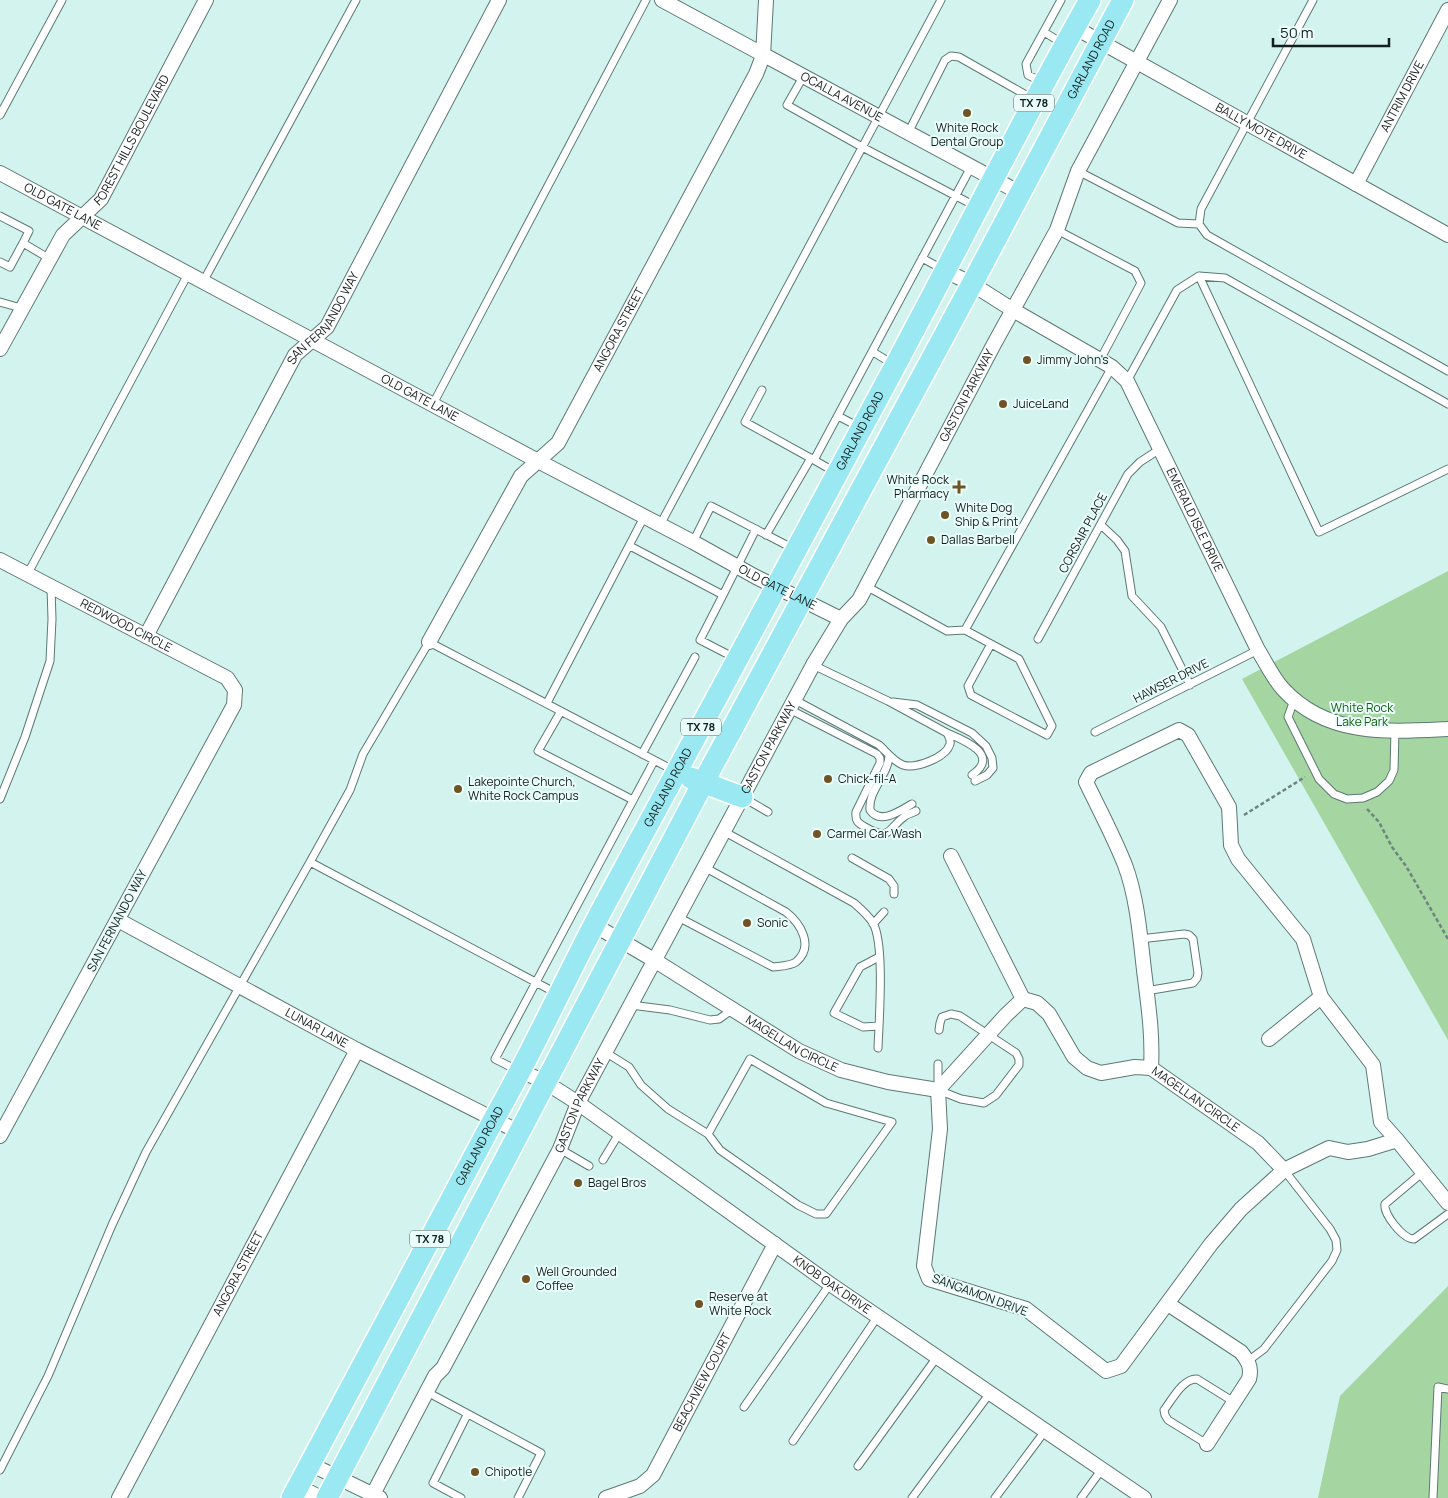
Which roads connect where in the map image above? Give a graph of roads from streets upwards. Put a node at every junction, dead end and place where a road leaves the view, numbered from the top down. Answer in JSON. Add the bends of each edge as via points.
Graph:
{"nodes":[{"id":1,"x":206,"y":0,"type":"edge"},
{"id":2,"x":500,"y":0,"type":"edge"},
{"id":3,"x":662,"y":0,"type":"edge"},
{"id":4,"x":766,"y":0,"type":"edge"},
{"id":5,"x":1123,"y":0,"type":"edge"},
{"id":6,"x":1170,"y":0,"type":"edge"},
{"id":7,"x":1087,"y":1,"type":"edge"},
{"id":8,"x":1448,"y":10,"type":"edge"},
{"id":9,"x":1070,"y":35,"type":"junction"},
{"id":10,"x":1100,"y":42,"type":"junction"},
{"id":11,"x":762,"y":56,"type":"junction"},
{"id":12,"x":1136,"y":62,"type":"junction"},
{"id":13,"x":0,"y":173,"type":"edge"},
{"id":14,"x":992,"y":178,"type":"junction"},
{"id":15,"x":1356,"y":184,"type":"junction"},
{"id":16,"x":1020,"y":193,"type":"junction"},
{"id":17,"x":82,"y":217,"type":"junction"},
{"id":18,"x":1448,"y":235,"type":"edge"},
{"id":19,"x":944,"y":270,"type":"junction"},
{"id":20,"x":972,"y":284,"type":"junction"},
{"id":21,"x":1013,"y":310,"type":"junction"},
{"id":22,"x":312,"y":340,"type":"junction"},
{"id":23,"x":0,"y":349,"type":"edge"},
{"id":24,"x":538,"y":461,"type":"junction"},
{"id":25,"x":0,"y":560,"type":"edge"},
{"id":26,"x":776,"y":587,"type":"junction"},
{"id":27,"x":802,"y":600,"type":"junction"},
{"id":28,"x":841,"y":619,"type":"junction"},
{"id":29,"x":146,"y":636,"type":"junction"},
{"id":30,"x":429,"y":642,"type":"road end"},
{"id":31,"x":234,"y":705,"type":"joint"},
{"id":32,"x":1448,"y":729,"type":"edge"},
{"id":33,"x":676,"y":772,"type":"junction"},
{"id":34,"x":702,"y":783,"type":"junction"},
{"id":35,"x":742,"y":797,"type":"junction"},
{"id":36,"x":951,"y":856,"type":"dead end"},
{"id":37,"x":118,"y":920,"type":"junction"},
{"id":38,"x":594,"y":925,"type":"junction"},
{"id":39,"x":621,"y":941,"type":"junction"},
{"id":40,"x":654,"y":960,"type":"junction"},
{"id":41,"x":1321,"y":997,"type":"junction"},
{"id":42,"x":1023,"y":999,"type":"junction"},
{"id":43,"x":1269,"y":1039,"type":"dead end"},
{"id":44,"x":357,"y":1050,"type":"junction"},
{"id":45,"x":1151,"y":1068,"type":"junction"},
{"id":46,"x":521,"y":1072,"type":"junction"},
{"id":47,"x":545,"y":1082,"type":"junction"},
{"id":48,"x":938,"y":1090,"type":"junction"},
{"id":49,"x":578,"y":1103,"type":"junction"},
{"id":50,"x":494,"y":1119,"type":"junction"},
{"id":51,"x":519,"y":1132,"type":"junction"},
{"id":52,"x":0,"y":1136,"type":"edge"},
{"id":53,"x":1397,"y":1140,"type":"junction"},
{"id":54,"x":1284,"y":1170,"type":"junction"},
{"id":55,"x":1448,"y":1203,"type":"edge"},
{"id":56,"x":775,"y":1244,"type":"junction"},
{"id":57,"x":1168,"y":1304,"type":"junction"},
{"id":58,"x":1207,"y":1444,"type":"road end"},
{"id":59,"x":310,"y":1464,"type":"junction"},
{"id":60,"x":338,"y":1477,"type":"junction"},
{"id":61,"x":295,"y":1492,"type":"edge"},
{"id":62,"x":375,"y":1497,"type":"edge"},
{"id":63,"x":119,"y":1498,"type":"edge"},
{"id":64,"x":321,"y":1498,"type":"edge"},
{"id":65,"x":327,"y":1498,"type":"edge"},
{"id":66,"x":606,"y":1498,"type":"edge"},
{"id":67,"x":1144,"y":1498,"type":"edge"}],
"edges":[{"from":1,"to":17,"type":"street","name":"FOREST HILLS BOULEVARD","via":[[101,199]]},
{"from":2,"to":22,"type":"street","name":"SAN FERNANDO WAY","via":[[327,327]]},
{"from":3,"to":11,"type":"street","name":"OCALLA AVENUE"},
{"from":4,"to":11,"type":"street","name":"ANGORA STREET"},
{"from":5,"to":10,"type":"main road","name":"GARLAND ROAD","number":"TX 78"},
{"from":6,"to":12,"type":"street","name":"GASTON PARKWAY"},
{"from":7,"to":9,"type":"main road","name":"GARLAND ROAD","number":"TX 78"},
{"from":8,"to":15,"type":"street","name":"ANTRIM DRIVE"},
{"from":9,"to":10,"type":"street","name":"BALLY MOTE DRIVE"},
{"from":9,"to":14,"type":"main road","name":"GARLAND ROAD","number":"TX 78"},
{"from":10,"to":12,"type":"street","name":"BALLY MOTE DRIVE"},
{"from":10,"to":16,"type":"main road","name":"GARLAND ROAD","number":"TX 78"},
{"from":11,"to":14,"type":"street","name":"OCALLA AVENUE"},
{"from":11,"to":24,"type":"street","name":"ANGORA STREET","via":[[756,74],[558,443]]},
{"from":12,"to":15,"type":"street","name":"BALLY MOTE DRIVE"},
{"from":12,"to":21,"type":"street","name":"GASTON PARKWAY","via":[[1078,171],[1056,230]]},
{"from":13,"to":17,"type":"street","name":"OLD GATE LANE"},
{"from":14,"to":16,"type":"street","name":"OCALLA AVENUE"},
{"from":14,"to":19,"type":"main road","name":"GARLAND ROAD","number":"TX 78"},
{"from":15,"to":18,"type":"street","name":"BALLY MOTE DRIVE"},
{"from":16,"to":20,"type":"main road","name":"GARLAND ROAD","number":"TX 78"},
{"from":17,"to":22,"type":"street","name":"OLD GATE LANE"},
{"from":17,"to":23,"type":"street","name":"FOREST HILLS BOULEVARD","via":[[64,235]]},
{"from":19,"to":20,"type":"street","name":"EMERALD ISLE DRIVE"},
{"from":19,"to":26,"type":"main road","name":"GARLAND ROAD","number":"TX 78"},
{"from":20,"to":21,"type":"street","name":"EMERALD ISLE DRIVE"},
{"from":20,"to":27,"type":"main road","name":"GARLAND ROAD","number":"TX 78"},
{"from":21,"to":28,"type":"street","name":"GASTON PARKWAY","via":[[856,605]]},
{"from":21,"to":32,"type":"street","name":"EMERALD ISLE DRIVE","via":[[1106,363],[1127,380],[1258,650],[1281,687],[1294,700],[1334,722],[1362,729]]},
{"from":22,"to":24,"type":"street","name":"OLD GATE LANE"},
{"from":22,"to":29,"type":"street","name":"SAN FERNANDO WAY","via":[[295,354]]},
{"from":24,"to":26,"type":"street","name":"OLD GATE LANE"},
{"from":24,"to":30,"type":"street","name":"ANGORA STREET","via":[[521,476]]},
{"from":25,"to":29,"type":"street","name":"REDWOOD CIRCLE"},
{"from":26,"to":27,"type":"street","name":"OLD GATE LANE"},
{"from":26,"to":33,"type":"main road","name":"GARLAND ROAD","number":"TX 78"},
{"from":27,"to":28,"type":"street","name":"OLD GATE LANE"},
{"from":27,"to":34,"type":"main road","name":"GARLAND ROAD","number":"TX 78"},
{"from":28,"to":35,"type":"street","name":"GASTON PARKWAY"},
{"from":29,"to":31,"type":"street","name":"REDWOOD CIRCLE","via":[[227,678],[235,690]]},
{"from":31,"to":37,"type":"street","name":"SAN FERNANDO WAY"},
{"from":33,"to":34,"type":"main road"},
{"from":33,"to":38,"type":"main road","name":"GARLAND ROAD","number":"TX 78"},
{"from":34,"to":35,"type":"main road"},
{"from":34,"to":39,"type":"main road","name":"GARLAND ROAD","number":"TX 78"},
{"from":35,"to":40,"type":"street","name":"GASTON PARKWAY"},
{"from":36,"to":42,"type":"street"},
{"from":37,"to":44,"type":"street","name":"LUNAR LANE"},
{"from":37,"to":52,"type":"street","name":"SAN FERNANDO WAY"},
{"from":38,"to":39,"type":"street","name":"MAGELLAN CIRCLE"},
{"from":38,"to":46,"type":"main road","name":"GARLAND ROAD","number":"TX 78"},
{"from":39,"to":40,"type":"street","name":"MAGELLAN CIRCLE"},
{"from":39,"to":47,"type":"main road","name":"GARLAND ROAD","number":"TX 78"},
{"from":40,"to":48,"type":"street","name":"MAGELLAN CIRCLE","via":[[799,1051],[841,1070]]},
{"from":40,"to":49,"type":"street","name":"GASTON PARKWAY"},
{"from":41,"to":43,"type":"street"},
{"from":41,"to":45,"type":"street","via":[[1303,939],[1238,859],[1230,845],[1229,807],[1188,735],[1179,730],[1092,773],[1086,782],[1131,883],[1146,991]]},
{"from":41,"to":53,"type":"street","via":[[1373,1065],[1381,1122]]},
{"from":42,"to":45,"type":"street","name":"MAGELLAN CIRCLE","via":[[1037,1003],[1049,1014],[1074,1057],[1087,1068],[1102,1073],[1135,1067]]},
{"from":42,"to":48,"type":"street"},
{"from":44,"to":50,"type":"street","name":"LUNAR LANE"},
{"from":44,"to":63,"type":"street","name":"ANGORA STREET"},
{"from":45,"to":54,"type":"street","name":"MAGELLAN CIRCLE","via":[[1258,1143]]},
{"from":46,"to":47,"type":"street","name":"KNOB OAK DRIVE"},
{"from":46,"to":50,"type":"main road","name":"GARLAND ROAD","number":"TX 78"},
{"from":47,"to":49,"type":"street","name":"KNOB OAK DRIVE"},
{"from":47,"to":51,"type":"main road","name":"GARLAND ROAD","number":"TX 78"},
{"from":48,"to":57,"type":"street","name":"SANGAMON DRIVE","via":[[940,1129],[924,1266],[929,1279],[1026,1310],[1106,1371],[1121,1366]]},
{"from":49,"to":56,"type":"street","name":"KNOB OAK DRIVE"},
{"from":49,"to":62,"type":"street","name":"GASTON PARKWAY","via":[[560,1149],[443,1368],[435,1376]]},
{"from":50,"to":51,"type":"street","name":"LUNAR LANE"},
{"from":50,"to":59,"type":"main road","name":"GARLAND ROAD","number":"TX 78"},
{"from":51,"to":60,"type":"main road","name":"GARLAND ROAD","number":"TX 78"},
{"from":53,"to":54,"type":"street","via":[[1368,1150],[1348,1152],[1329,1148]]},
{"from":53,"to":55,"type":"street"},
{"from":54,"to":57,"type":"street","via":[[1241,1209]]},
{"from":56,"to":66,"type":"street","name":"BEACHVIEW COURT","via":[[653,1475],[640,1486]]},
{"from":56,"to":67,"type":"street","name":"KNOB OAK DRIVE"},
{"from":57,"to":58,"type":"street","via":[[1241,1352],[1248,1361],[1249,1379]]},
{"from":59,"to":60,"type":"street"},
{"from":59,"to":61,"type":"main road","name":"GARLAND ROAD","number":"TX 78"},
{"from":60,"to":62,"type":"street"},
{"from":60,"to":65,"type":"main road","name":"GARLAND ROAD","number":"TX 78"},
{"from":61,"to":64,"type":"street"}]}
